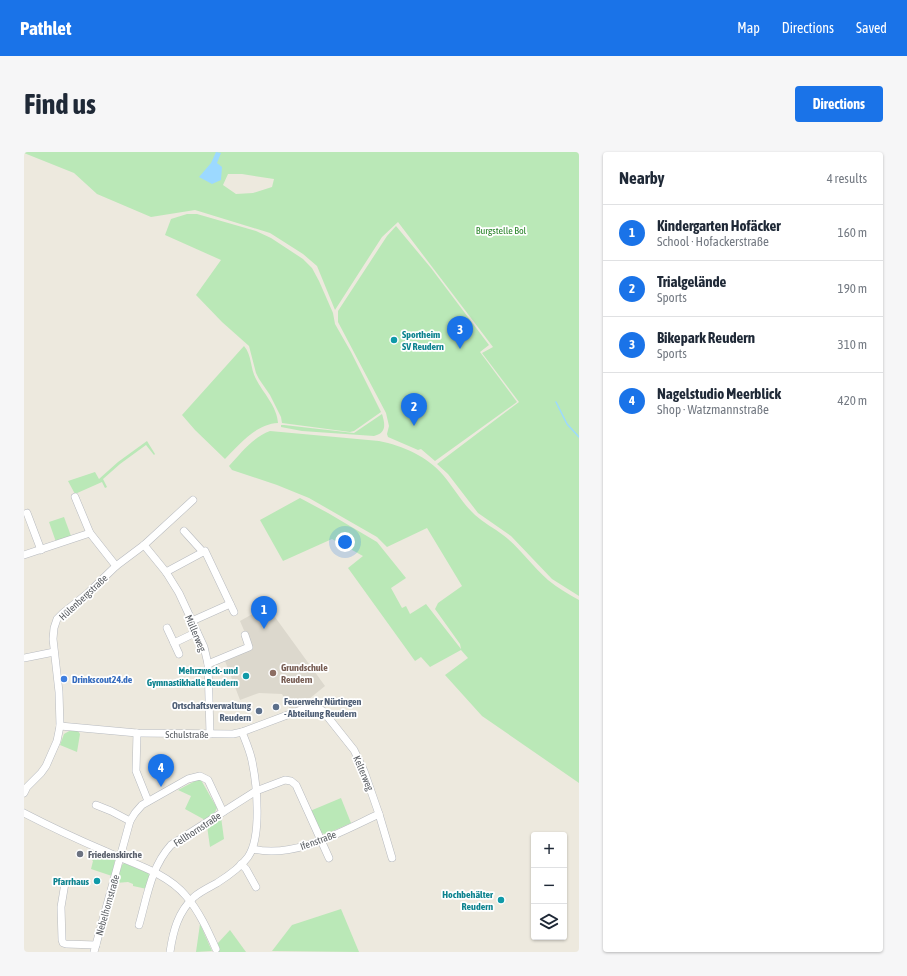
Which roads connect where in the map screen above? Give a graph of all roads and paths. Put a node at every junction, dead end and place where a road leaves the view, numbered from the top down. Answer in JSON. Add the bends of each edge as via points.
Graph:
{"nodes":[{"id":1,"x":74,"y":497,"type":"dead end"},
{"id":2,"x":193,"y":500,"type":"dead end"},
{"id":3,"x":27,"y":513,"type":"dead end"},
{"id":4,"x":184,"y":531,"type":"dead end"},
{"id":5,"x":90,"y":533,"type":"junction"},
{"id":6,"x":144,"y":545,"type":"junction"},
{"id":7,"x":41,"y":550,"type":"junction"},
{"id":8,"x":203,"y":552,"type":"junction"},
{"id":9,"x":24,"y":555,"type":"edge"},
{"id":10,"x":116,"y":566,"type":"junction"},
{"id":11,"x":166,"y":572,"type":"junction"},
{"id":12,"x":230,"y":604,"type":"junction"},
{"id":13,"x":234,"y":612,"type":"dead end"},
{"id":14,"x":192,"y":621,"type":"junction"},
{"id":15,"x":167,"y":628,"type":"dead end"},
{"id":16,"x":197,"y":632,"type":"junction"},
{"id":17,"x":245,"y":635,"type":"dead end"},
{"id":18,"x":174,"y":643,"type":"junction"},
{"id":19,"x":54,"y":652,"type":"junction"},
{"id":20,"x":179,"y":654,"type":"dead end"},
{"id":21,"x":24,"y":658,"type":"edge"},
{"id":22,"x":208,"y":664,"type":"junction"},
{"id":23,"x":309,"y":707,"type":"joint"},
{"id":24,"x":60,"y":726,"type":"junction"},
{"id":25,"x":242,"y":732,"type":"junction"},
{"id":26,"x":137,"y":733,"type":"junction"},
{"id":27,"x":210,"y":734,"type":"junction"},
{"id":28,"x":25,"y":789,"type":"edge"},
{"id":29,"x":256,"y":791,"type":"junction"},
{"id":30,"x":148,"y":801,"type":"junction"},
{"id":31,"x":96,"y":805,"type":"dead end"},
{"id":32,"x":223,"y":812,"type":"junction"},
{"id":33,"x":24,"y":813,"type":"edge"},
{"id":34,"x":379,"y":814,"type":"junction"},
{"id":35,"x":130,"y":821,"type":"junction"},
{"id":36,"x":322,"y":840,"type":"junction"},
{"id":37,"x":253,"y":849,"type":"junction"},
{"id":38,"x":120,"y":858,"type":"junction"},
{"id":39,"x":329,"y":858,"type":"dead end"},
{"id":40,"x":392,"y":858,"type":"dead end"},
{"id":41,"x":241,"y":864,"type":"junction"},
{"id":42,"x":154,"y":872,"type":"junction"},
{"id":43,"x":65,"y":883,"type":"dead end"},
{"id":44,"x":256,"y":887,"type":"dead end"},
{"id":45,"x":190,"y":901,"type":"junction"},
{"id":46,"x":139,"y":925,"type":"dead end"},
{"id":47,"x":95,"y":948,"type":"edge"},
{"id":48,"x":216,"y":949,"type":"dead end"},
{"id":49,"x":170,"y":952,"type":"edge"}],
"edges":[{"from":1,"to":5,"type":"street"},
{"from":2,"to":6,"type":"street","name":"Hülenbergstraße"},
{"from":3,"to":7,"type":"street"},
{"from":4,"to":8,"type":"street"},
{"from":5,"to":7,"type":"street"},
{"from":5,"to":10,"type":"street"},
{"from":6,"to":10,"type":"street","name":"Hülenbergstraße"},
{"from":6,"to":11,"type":"street","name":"Müllerweg"},
{"from":7,"to":9,"type":"street"},
{"from":8,"to":11,"type":"street"},
{"from":8,"to":12,"type":"street","via":[[205,551]]},
{"from":10,"to":19,"type":"street","name":"Hülenbergstraße","via":[[58,619],[54,628]]},
{"from":11,"to":14,"type":"street","name":"Müllerweg"},
{"from":12,"to":13,"type":"street"},
{"from":12,"to":14,"type":"street"},
{"from":14,"to":16,"type":"street","name":"Müllerweg"},
{"from":15,"to":18,"type":"street"},
{"from":16,"to":18,"type":"street"},
{"from":16,"to":22,"type":"street","name":"Müllerweg"},
{"from":17,"to":22,"type":"street","via":[[249,648]]},
{"from":18,"to":20,"type":"street"},
{"from":19,"to":21,"type":"street"},
{"from":19,"to":24,"type":"street","name":"Hülenbergstraße"},
{"from":22,"to":27,"type":"street","name":"Müllerweg"},
{"from":23,"to":25,"type":"street","name":"Schulstraße"},
{"from":23,"to":34,"type":"street","name":"Kelterweg","via":[[323,711],[354,750]]},
{"from":24,"to":26,"type":"street","name":"Schulstraße"},
{"from":24,"to":28,"type":"street","name":"Hülenbergstraße","via":[[57,741],[46,766]]},
{"from":25,"to":27,"type":"street","name":"Schulstraße"},
{"from":25,"to":29,"type":"street","via":[[252,761]]},
{"from":26,"to":27,"type":"street","name":"Schulstraße"},
{"from":26,"to":30,"type":"street","via":[[136,771]]},
{"from":29,"to":32,"type":"street","name":"Fellhornstraße"},
{"from":29,"to":36,"type":"street","name":"Fellhornstraße","via":[[285,780],[296,784]]},
{"from":29,"to":37,"type":"street","via":[[257,825]]},
{"from":30,"to":32,"type":"street","via":[[188,779],[200,776],[208,780]]},
{"from":30,"to":35,"type":"street"},
{"from":31,"to":35,"type":"street"},
{"from":32,"to":42,"type":"street","name":"Fellhornstraße","via":[[171,845]]},
{"from":33,"to":38,"type":"street"},
{"from":34,"to":36,"type":"street","name":"Ifenstraße"},
{"from":34,"to":40,"type":"street","name":"Kelterweg"},
{"from":35,"to":38,"type":"street","name":"Nebelhornstraße"},
{"from":36,"to":37,"type":"street","name":"Ifenstraße","via":[[280,851]]},
{"from":36,"to":39,"type":"street","name":"Fellhornstraße"},
{"from":37,"to":41,"type":"street"},
{"from":38,"to":42,"type":"street"},
{"from":38,"to":47,"type":"street","name":"Nebelhornstraße"},
{"from":41,"to":44,"type":"street"},
{"from":41,"to":45,"type":"street","via":[[227,877]]},
{"from":42,"to":45,"type":"street","via":[[177,887]]},
{"from":42,"to":46,"type":"street","name":"Fellhornstraße"},
{"from":43,"to":47,"type":"street","via":[[60,908],[63,943]]},
{"from":45,"to":48,"type":"street","via":[[208,930]]},
{"from":45,"to":49,"type":"street","via":[[178,918]]}]}
